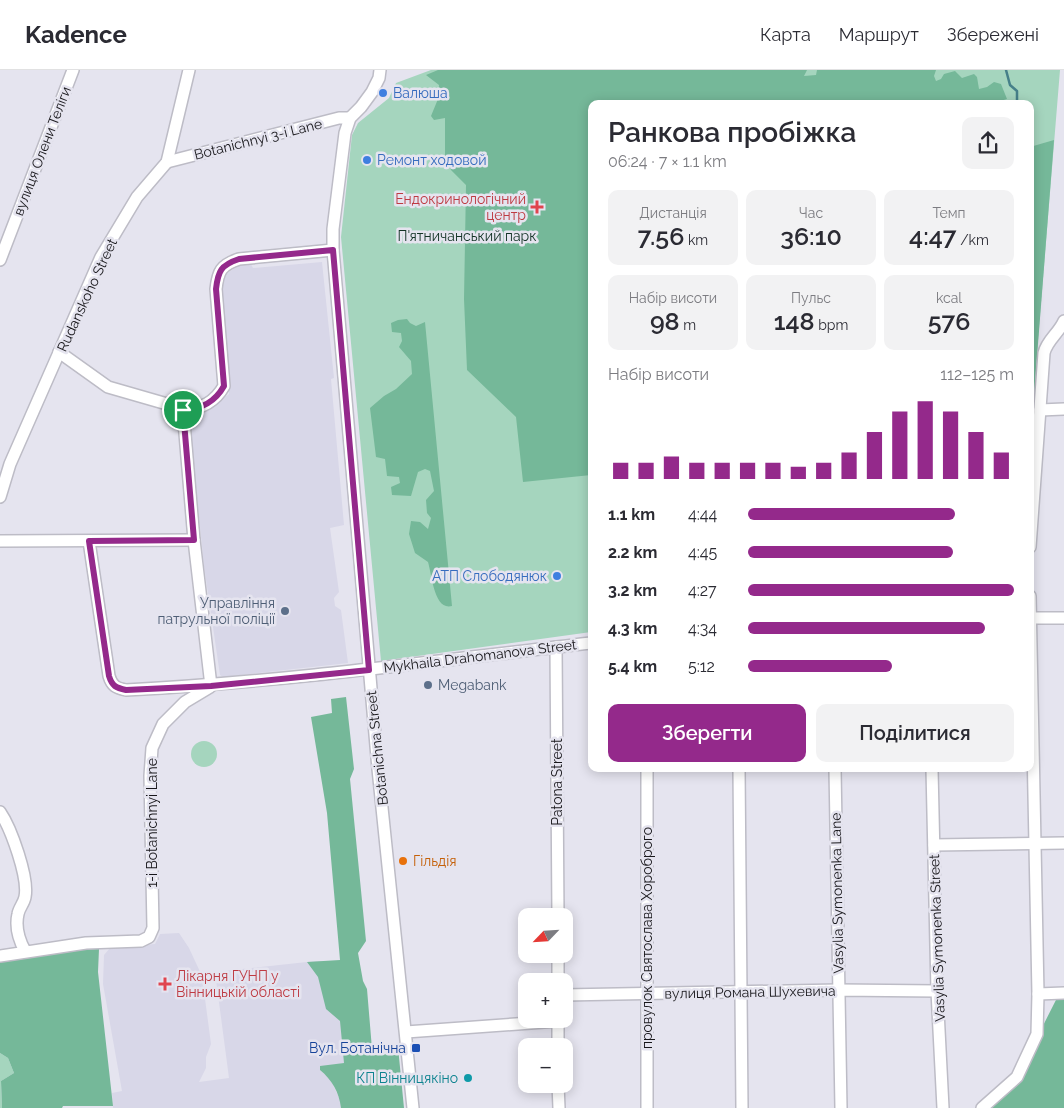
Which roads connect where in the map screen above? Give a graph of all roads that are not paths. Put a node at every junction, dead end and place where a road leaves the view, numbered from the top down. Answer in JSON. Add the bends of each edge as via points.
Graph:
{"nodes":[{"id":1,"x":73,"y":70,"type":"edge"},
{"id":2,"x":189,"y":70,"type":"edge"},
{"id":3,"x":380,"y":70,"type":"edge"},
{"id":4,"x":350,"y":118,"type":"junction"},
{"id":5,"x":167,"y":162,"type":"junction"},
{"id":6,"x":333,"y":250,"type":"junction"},
{"id":7,"x":0,"y":260,"type":"edge"},
{"id":8,"x":1064,"y":321,"type":"edge"},
{"id":9,"x":60,"y":352,"type":"junction"},
{"id":10,"x":183,"y":410,"type":"junction"},
{"id":11,"x":1040,"y":410,"type":"junction"},
{"id":12,"x":1064,"y":410,"type":"edge"},
{"id":13,"x":1034,"y":492,"type":"edge"},
{"id":14,"x":0,"y":497,"type":"edge"},
{"id":15,"x":194,"y":540,"type":"junction"},
{"id":16,"x":0,"y":541,"type":"edge"},
{"id":17,"x":89,"y":541,"type":"junction"},
{"id":18,"x":1034,"y":618,"type":"edge"},
{"id":19,"x":1064,"y":618,"type":"edge"},
{"id":20,"x":588,"y":643,"type":"edge"},
{"id":21,"x":556,"y":647,"type":"junction"},
{"id":22,"x":369,"y":670,"type":"junction"},
{"id":23,"x":211,"y":686,"type":"junction"},
{"id":24,"x":647,"y":772,"type":"edge"},
{"id":25,"x":739,"y":772,"type":"edge"},
{"id":26,"x":835,"y":772,"type":"edge"},
{"id":27,"x":932,"y":772,"type":"edge"},
{"id":28,"x":1033,"y":772,"type":"edge"},
{"id":29,"x":0,"y":812,"type":"edge"},
{"id":30,"x":1064,"y":843,"type":"edge"},
{"id":31,"x":1034,"y":844,"type":"junction"},
{"id":32,"x":934,"y":845,"type":"junction"},
{"id":33,"x":558,"y":908,"type":"edge"},
{"id":34,"x":25,"y":952,"type":"junction"},
{"id":35,"x":0,"y":956,"type":"edge"},
{"id":36,"x":838,"y":990,"type":"junction"},
{"id":37,"x":937,"y":991,"type":"junction"},
{"id":38,"x":740,"y":993,"type":"junction"},
{"id":39,"x":648,"y":994,"type":"junction"},
{"id":40,"x":1038,"y":994,"type":"junction"},
{"id":41,"x":1064,"y":994,"type":"edge"},
{"id":42,"x":573,"y":995,"type":"edge"},
{"id":43,"x":518,"y":1023,"type":"edge"},
{"id":44,"x":406,"y":1032,"type":"junction"},
{"id":45,"x":558,"y":1093,"type":"edge"},
{"id":46,"x":413,"y":1108,"type":"edge"},
{"id":47,"x":559,"y":1108,"type":"edge"},
{"id":48,"x":647,"y":1108,"type":"edge"},
{"id":49,"x":742,"y":1108,"type":"edge"},
{"id":50,"x":841,"y":1108,"type":"edge"},
{"id":51,"x":943,"y":1108,"type":"edge"},
{"id":52,"x":982,"y":1108,"type":"edge"}],
"edges":[{"from":1,"to":7,"type":"street","name":"вулиця Олени Теліги"},
{"from":2,"to":5,"type":"street","name":"Rudanskoho Street"},
{"from":3,"to":4,"type":"street","name":"Botanichna Street","via":[[372,92]]},
{"from":4,"to":5,"type":"street","name":"Botanichnyi 3-i Lane","via":[[339,118]]},
{"from":4,"to":6,"type":"street","name":"Botanichna Street","via":[[344,142]]},
{"from":5,"to":9,"type":"street","name":"Rudanskoho Street","via":[[138,197],[101,257]]},
{"from":6,"to":10,"type":"street","via":[[239,259],[221,270],[216,289],[224,386],[207,405]]},
{"from":6,"to":22,"type":"street","name":"Botanichna Street"},
{"from":8,"to":11,"type":"street","via":[[1045,347]]},
{"from":9,"to":10,"type":"street","via":[[108,387]]},
{"from":9,"to":14,"type":"street","name":"Rudanskoho Street","via":[[10,464]]},
{"from":10,"to":15,"type":"street"},
{"from":11,"to":12,"type":"street"},
{"from":11,"to":13,"type":"street"},
{"from":15,"to":17,"type":"street"},
{"from":15,"to":23,"type":"street"},
{"from":16,"to":17,"type":"street"},
{"from":17,"to":23,"type":"street","name":"1-i Botanichnyi Lane","via":[[112,684],[126,690]]},
{"from":18,"to":19,"type":"street"},
{"from":20,"to":21,"type":"street","name":"Mykhaila Drahomanova Street"},
{"from":21,"to":22,"type":"street","name":"Mykhaila Drahomanova Street"},
{"from":21,"to":33,"type":"street","name":"Patona Street"},
{"from":22,"to":23,"type":"street","name":"1-i Botanichnyi Lane"},
{"from":22,"to":44,"type":"street","name":"Botanichna Street"},
{"from":23,"to":34,"type":"street","name":"1-i Botanichnyi Lane","via":[[185,702],[162,724],[152,748],[153,928],[149,937]]},
{"from":24,"to":39,"type":"street","name":"провулок Святослава Хороброго"},
{"from":25,"to":38,"type":"street"},
{"from":26,"to":36,"type":"street","name":"Vasylia Symonenka Lane"},
{"from":27,"to":32,"type":"street","name":"Vasylia Symonenka Street"},
{"from":28,"to":31,"type":"street"},
{"from":29,"to":34,"type":"street","via":[[18,853],[26,882],[26,898],[18,914],[17,927]]},
{"from":30,"to":31,"type":"street"},
{"from":31,"to":32,"type":"street"},
{"from":31,"to":40,"type":"street"},
{"from":32,"to":37,"type":"street","name":"Vasylia Symonenka Street"},
{"from":34,"to":35,"type":"street","name":"1-i Botanichnyi Lane"},
{"from":36,"to":37,"type":"street","name":"вулиця Романа Шухевича"},
{"from":36,"to":38,"type":"street","name":"вулиця Романа Шухевича"},
{"from":36,"to":50,"type":"street","name":"Vasylia Symonenka Lane"},
{"from":37,"to":51,"type":"street","name":"Vasylia Symonenka Street"},
{"from":38,"to":39,"type":"street","name":"вулиця Романа Шухевича"},
{"from":38,"to":49,"type":"street"},
{"from":39,"to":42,"type":"street","name":"вулиця Романа Шухевича"},
{"from":39,"to":48,"type":"street","name":"провулок Святослава Хороброго"},
{"from":40,"to":41,"type":"street"},
{"from":40,"to":52,"type":"street","via":[[1037,1034],[1017,1077]]},
{"from":43,"to":44,"type":"street"},
{"from":44,"to":46,"type":"street","name":"Botanichna Street"},
{"from":45,"to":47,"type":"street"}]}
